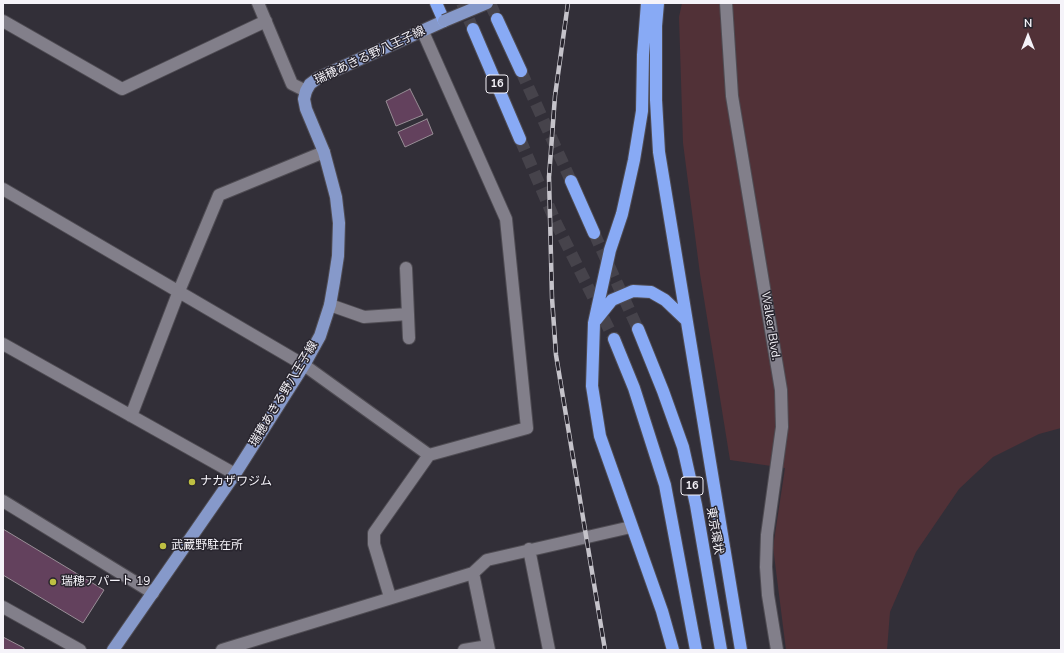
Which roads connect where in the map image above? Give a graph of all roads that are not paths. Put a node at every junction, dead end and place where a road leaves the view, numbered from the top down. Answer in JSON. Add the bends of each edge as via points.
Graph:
{"nodes":[{"id":1,"x":258,"y":3,"type":"edge"},
{"id":2,"x":436,"y":3,"type":"edge"},
{"id":3,"x":486,"y":3,"type":"edge"},
{"id":4,"x":647,"y":3,"type":"edge"},
{"id":5,"x":658,"y":3,"type":"edge"},
{"id":6,"x":726,"y":3,"type":"edge"},
{"id":7,"x":497,"y":19,"type":"tunnel mouth"},
{"id":8,"x":3,"y":21,"type":"edge"},
{"id":9,"x":266,"y":21,"type":"junction"},
{"id":10,"x":444,"y":21,"type":"junction"},
{"id":11,"x":473,"y":29,"type":"tunnel mouth"},
{"id":12,"x":423,"y":32,"type":"junction"},
{"id":13,"x":520,"y":71,"type":"tunnel mouth"},
{"id":14,"x":306,"y":91,"type":"junction"},
{"id":15,"x":520,"y":139,"type":"tunnel mouth"},
{"id":16,"x":324,"y":152,"type":"junction"},
{"id":17,"x":571,"y":181,"type":"tunnel mouth"},
{"id":18,"x":3,"y":188,"type":"edge"},
{"id":19,"x":594,"y":233,"type":"tunnel mouth"},
{"id":20,"x":406,"y":268,"type":"dead end"},
{"id":21,"x":179,"y":291,"type":"junction"},
{"id":22,"x":330,"y":305,"type":"junction"},
{"id":23,"x":408,"y":314,"type":"junction"},
{"id":24,"x":686,"y":320,"type":"junction"},
{"id":25,"x":594,"y":323,"type":"junction"},
{"id":26,"x":638,"y":329,"type":"tunnel mouth"},
{"id":27,"x":409,"y":338,"type":"dead end"},
{"id":28,"x":614,"y":339,"type":"tunnel mouth"},
{"id":29,"x":3,"y":344,"type":"edge"},
{"id":30,"x":304,"y":365,"type":"junction"},
{"id":31,"x":131,"y":416,"type":"junction"},
{"id":32,"x":429,"y":454,"type":"junction"},
{"id":33,"x":235,"y":474,"type":"junction"},
{"id":34,"x":3,"y":501,"type":"edge"},
{"id":35,"x":631,"y":527,"type":"junction"},
{"id":36,"x":529,"y":549,"type":"junction"},
{"id":37,"x":473,"y":573,"type":"junction"},
{"id":38,"x":153,"y":593,"type":"junction"},
{"id":39,"x":390,"y":597,"type":"junction"},
{"id":40,"x":3,"y":607,"type":"edge"},
{"id":41,"x":489,"y":648,"type":"edge"},
{"id":42,"x":80,"y":650,"type":"edge"},
{"id":43,"x":113,"y":650,"type":"edge"},
{"id":44,"x":222,"y":650,"type":"edge"},
{"id":45,"x":464,"y":650,"type":"edge"},
{"id":46,"x":549,"y":650,"type":"edge"},
{"id":47,"x":673,"y":650,"type":"edge"},
{"id":48,"x":696,"y":650,"type":"edge"},
{"id":49,"x":721,"y":650,"type":"edge"},
{"id":50,"x":741,"y":650,"type":"edge"},
{"id":51,"x":777,"y":650,"type":"edge"}],
"edges":[{"from":1,"to":9,"type":"street"},
{"from":2,"to":10,"type":"highway"},
{"from":3,"to":10,"type":"main road","name":"瑞穂あきる野八王子線","bridge":true},
{"from":4,"to":25,"type":"highway","via":[[642,111],[634,160]]},
{"from":5,"to":24,"type":"highway","via":[[656,100],[659,152]]},
{"from":6,"to":51,"type":"street","name":"Walker Blvd.","via":[[732,96],[781,390],[782,427],[766,551],[768,595]]},
{"from":7,"to":13,"type":"highway","number":"16"},
{"from":8,"to":9,"type":"street","via":[[122,89]]},
{"from":9,"to":14,"type":"street","via":[[292,84]]},
{"from":10,"to":12,"type":"main road","name":"瑞穂あきる野八王子線"},
{"from":11,"to":15,"type":"highway","number":"16"},
{"from":12,"to":14,"type":"main road","name":"瑞穂あきる野八王子線","via":[[318,78]]},
{"from":12,"to":32,"type":"street","via":[[506,219],[528,428]]},
{"from":14,"to":16,"type":"main road","name":"瑞穂あきる野八王子線","via":[[306,108]]},
{"from":16,"to":21,"type":"street","via":[[219,195]]},
{"from":16,"to":22,"type":"main road","name":"瑞穂あきる野八王子線","via":[[336,197],[339,223],[338,256]]},
{"from":17,"to":19,"type":"highway"},
{"from":18,"to":21,"type":"street"},
{"from":20,"to":23,"type":"street"},
{"from":21,"to":30,"type":"street"},
{"from":21,"to":31,"type":"street"},
{"from":22,"to":23,"type":"street","via":[[364,317]]},
{"from":22,"to":30,"type":"main road","name":"瑞穂あきる野八王子線","via":[[320,336]]},
{"from":23,"to":27,"type":"street"},
{"from":24,"to":25,"type":"highway","via":[[665,300],[651,292],[633,291],[612,300]]},
{"from":24,"to":50,"type":"highway"},
{"from":25,"to":35,"type":"highway","via":[[592,386],[600,436]]},
{"from":26,"to":49,"type":"highway","name":"東京環状","number":"16","via":[[683,447],[696,505]]},
{"from":28,"to":48,"type":"highway","number":"16","via":[[634,388],[665,485]]},
{"from":29,"to":31,"type":"street"},
{"from":30,"to":32,"type":"street"},
{"from":30,"to":33,"type":"main road","name":"瑞穂あきる野八王子線"},
{"from":31,"to":33,"type":"street"},
{"from":32,"to":39,"type":"street","via":[[374,533],[374,544]]},
{"from":33,"to":38,"type":"main road","name":"瑞穂あきる野八王子線"},
{"from":34,"to":38,"type":"street"},
{"from":35,"to":36,"type":"street"},
{"from":35,"to":47,"type":"highway","via":[[662,611]]},
{"from":36,"to":37,"type":"street","via":[[487,560]]},
{"from":36,"to":46,"type":"street"},
{"from":37,"to":39,"type":"street"},
{"from":37,"to":41,"type":"street"},
{"from":38,"to":43,"type":"main road","name":"瑞穂あきる野八王子線"},
{"from":39,"to":44,"type":"street"},
{"from":40,"to":42,"type":"street"},
{"from":41,"to":45,"type":"street"}]}
